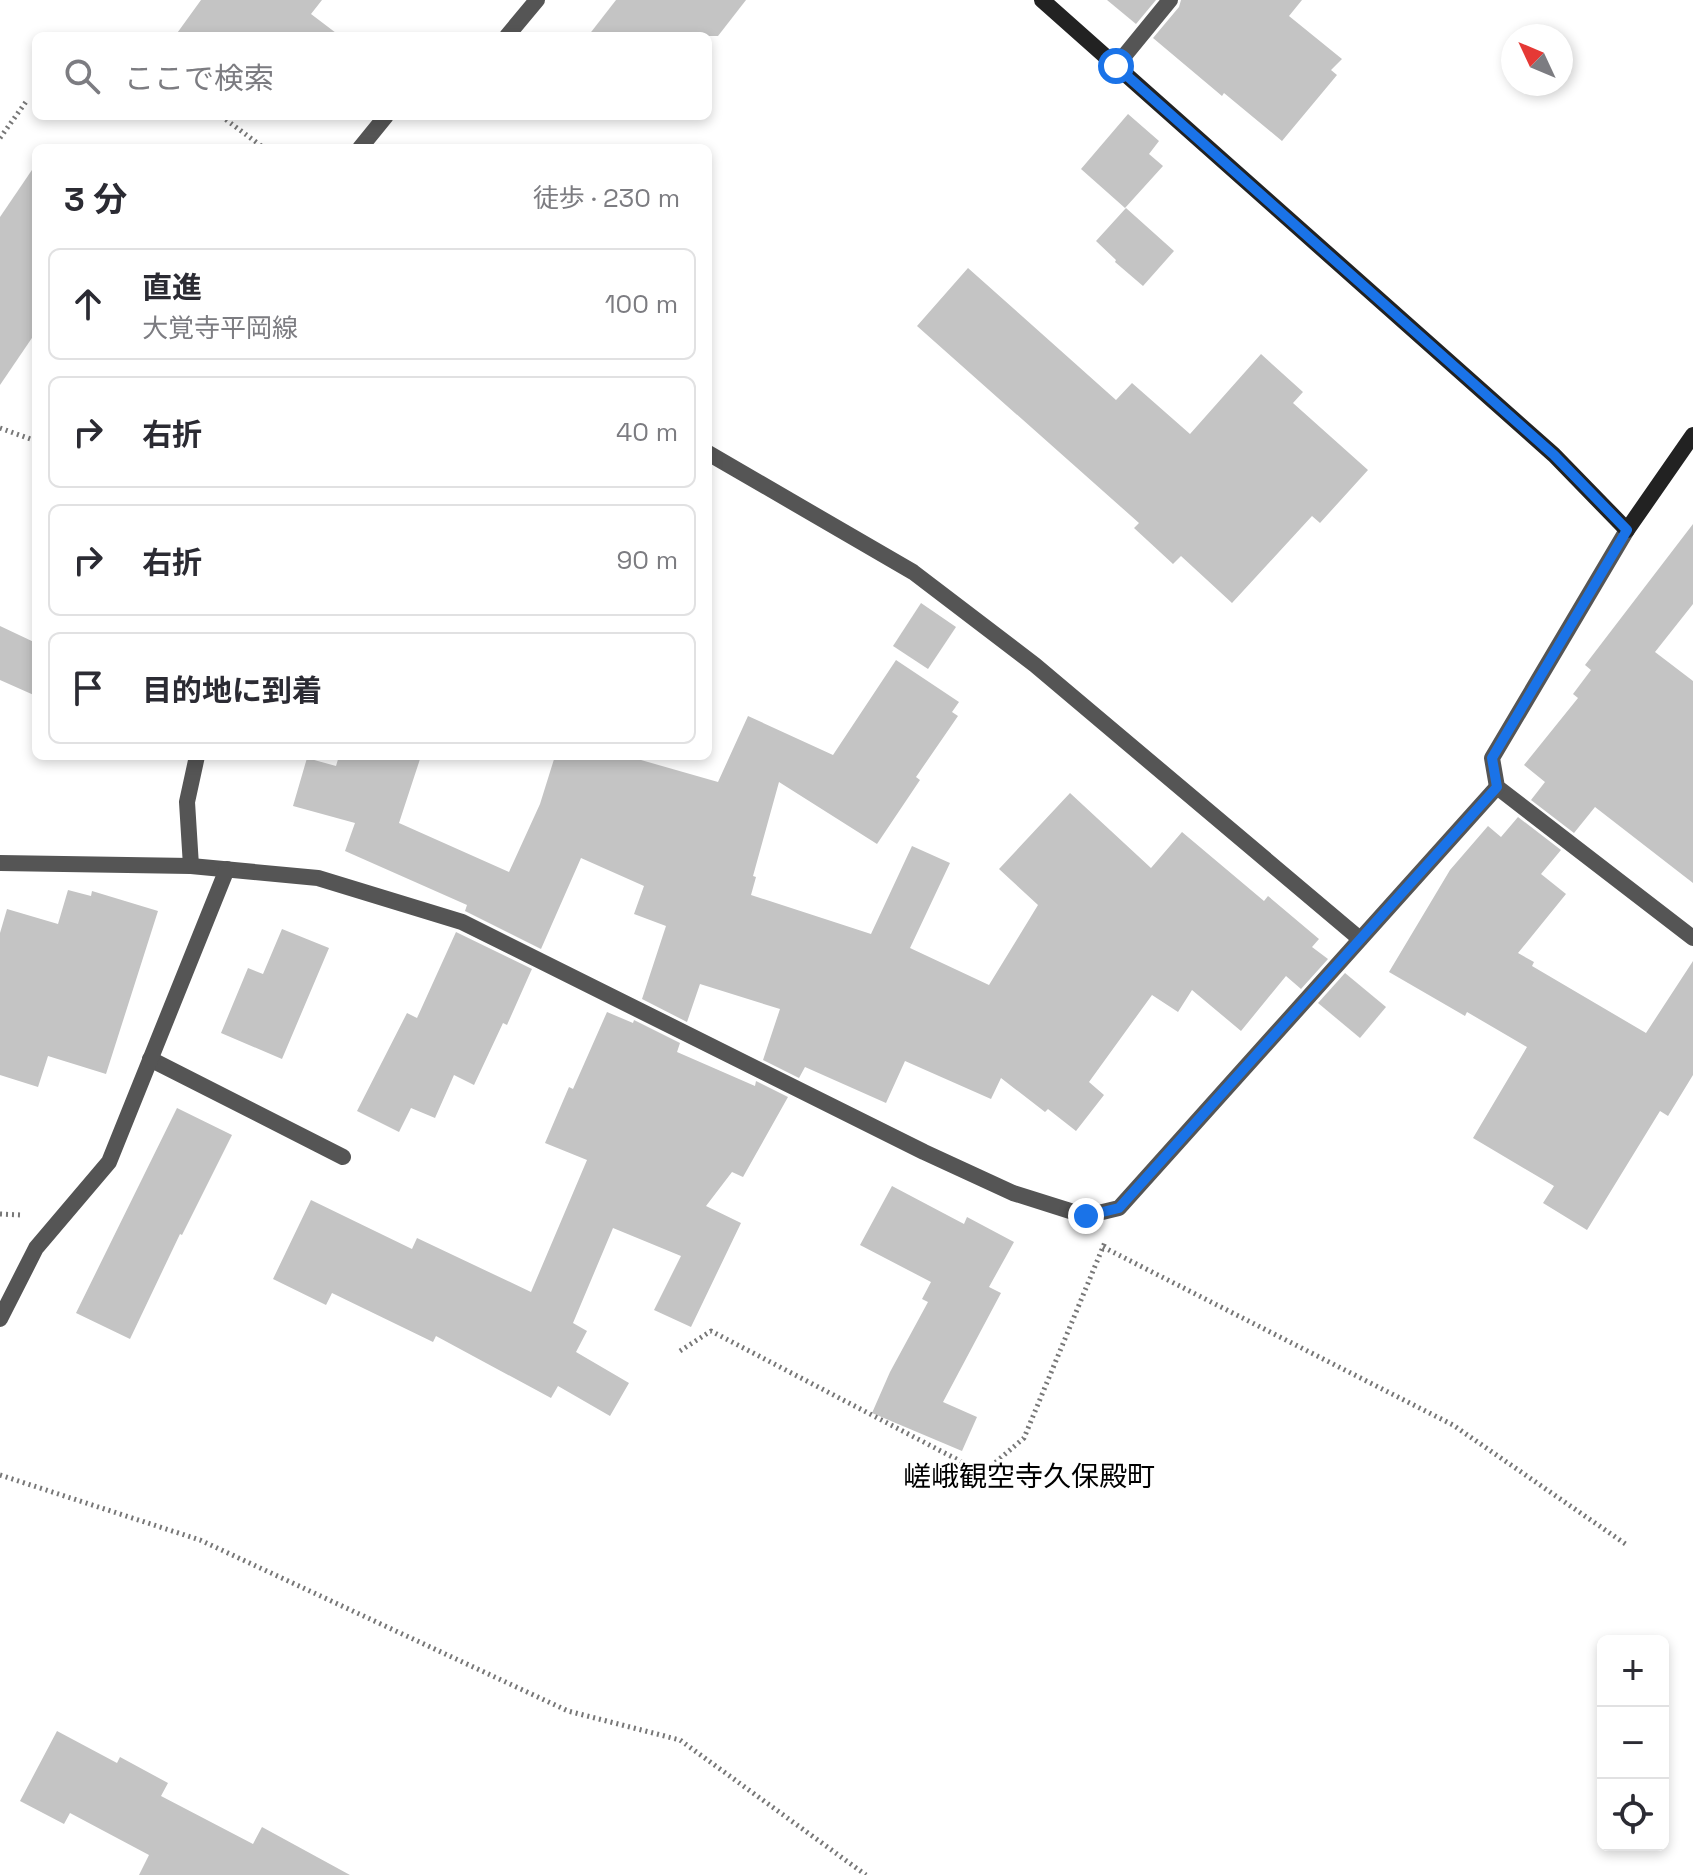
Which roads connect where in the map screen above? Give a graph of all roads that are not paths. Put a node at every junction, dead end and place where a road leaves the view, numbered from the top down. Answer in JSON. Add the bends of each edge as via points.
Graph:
{"nodes":[{"id":1,"x":537,"y":0,"type":"edge"},
{"id":2,"x":1042,"y":0,"type":"edge"},
{"id":3,"x":1170,"y":0,"type":"edge"},
{"id":4,"x":510,"y":32,"type":"edge"},
{"id":5,"x":1116,"y":66,"type":"junction"},
{"id":6,"x":383,"y":120,"type":"edge"},
{"id":7,"x":363,"y":144,"type":"edge"},
{"id":8,"x":1693,"y":435,"type":"edge"},
{"id":9,"x":712,"y":455,"type":"edge"},
{"id":10,"x":1627,"y":530,"type":"junction"},
{"id":11,"x":196,"y":760,"type":"edge"},
{"id":12,"x":1497,"y":787,"type":"junction"},
{"id":13,"x":0,"y":863,"type":"edge"},
{"id":14,"x":191,"y":866,"type":"junction"},
{"id":15,"x":227,"y":869,"type":"junction"},
{"id":16,"x":1693,"y":938,"type":"edge"},
{"id":17,"x":1360,"y":939,"type":"junction"},
{"id":18,"x":150,"y":1059,"type":"junction"},
{"id":19,"x":343,"y":1157,"type":"dead end"},
{"id":20,"x":0,"y":1319,"type":"edge"}],
"edges":[{"from":1,"to":4,"type":"street"},
{"from":2,"to":5,"type":"main road"},
{"from":3,"to":5,"type":"street"},
{"from":5,"to":10,"type":"main road","via":[[1554,455]]},
{"from":6,"to":7,"type":"street"},
{"from":8,"to":10,"type":"main road"},
{"from":9,"to":17,"type":"street","via":[[913,572],[1035,665]]},
{"from":10,"to":12,"type":"street","via":[[1492,758]]},
{"from":11,"to":14,"type":"street","via":[[187,802]]},
{"from":12,"to":16,"type":"street"},
{"from":12,"to":17,"type":"street"},
{"from":13,"to":14,"type":"street"},
{"from":14,"to":15,"type":"street"},
{"from":15,"to":17,"type":"street","via":[[318,878],[462,922],[910,1145],[1013,1193],[1086,1216],[1119,1208]]},
{"from":15,"to":18,"type":"street"},
{"from":18,"to":19,"type":"street"},
{"from":18,"to":20,"type":"street","via":[[109,1162],[36,1248]]}]}
